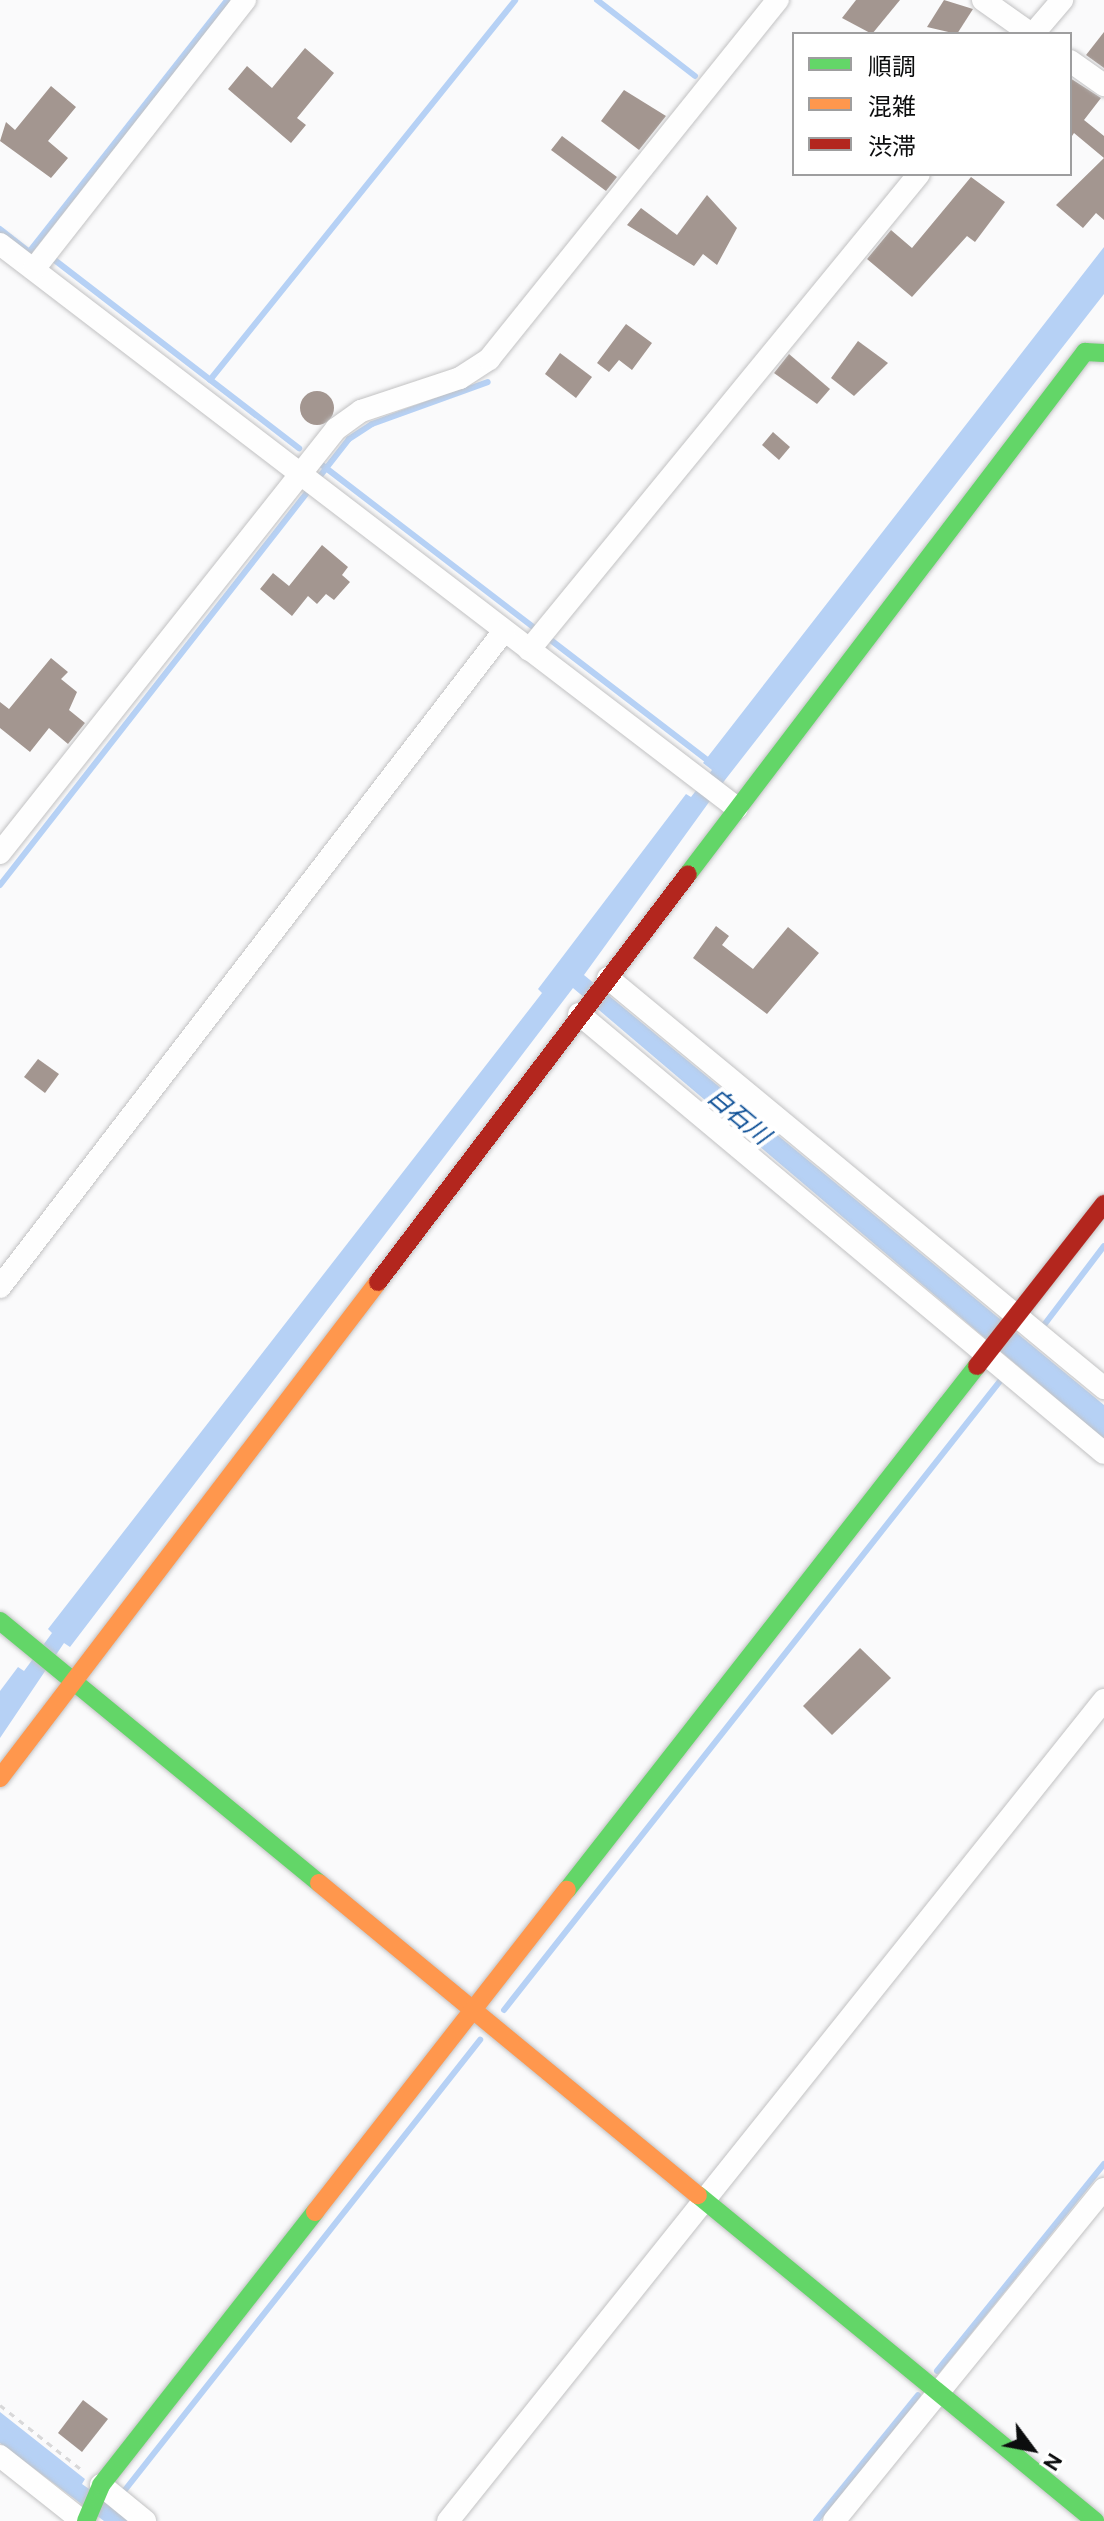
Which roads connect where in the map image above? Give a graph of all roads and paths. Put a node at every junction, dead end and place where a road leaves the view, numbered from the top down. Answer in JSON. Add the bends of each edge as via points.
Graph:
{"nodes":[{"id":1,"x":245,"y":0,"type":"edge"},
{"id":2,"x":778,"y":0,"type":"edge"},
{"id":3,"x":983,"y":0,"type":"edge"},
{"id":4,"x":1062,"y":0,"type":"edge"},
{"id":5,"x":1029,"y":32,"type":"edge"},
{"id":6,"x":1034,"y":32,"type":"edge"},
{"id":7,"x":1072,"y":62,"type":"edge"},
{"id":8,"x":1104,"y":85,"type":"edge"},
{"id":9,"x":917,"y":176,"type":"edge"},
{"id":10,"x":0,"y":244,"type":"edge"},
{"id":11,"x":34,"y":269,"type":"junction"},
{"id":12,"x":1104,"y":353,"type":"edge"},
{"id":13,"x":311,"y":482,"type":"junction"},
{"id":14,"x":504,"y":631,"type":"junction"},
{"id":15,"x":529,"y":650,"type":"junction"},
{"id":16,"x":729,"y":801,"type":"junction"},
{"id":17,"x":0,"y":853,"type":"edge"},
{"id":18,"x":605,"y":981,"type":"junction"},
{"id":19,"x":582,"y":1010,"type":"junction"},
{"id":20,"x":1104,"y":1204,"type":"edge"},
{"id":21,"x":0,"y":1287,"type":"edge"},
{"id":22,"x":1029,"y":1325,"type":"junction"},
{"id":23,"x":997,"y":1364,"type":"junction"},
{"id":24,"x":1104,"y":1388,"type":"edge"},
{"id":25,"x":1104,"y":1453,"type":"edge"},
{"id":26,"x":0,"y":1621,"type":"edge"},
{"id":27,"x":75,"y":1682,"type":"junction"},
{"id":28,"x":1104,"y":1700,"type":"edge"},
{"id":29,"x":0,"y":1778,"type":"edge"},
{"id":30,"x":474,"y":2010,"type":"junction"},
{"id":31,"x":1104,"y":2189,"type":"edge"},
{"id":32,"x":703,"y":2199,"type":"junction"},
{"id":33,"x":939,"y":2391,"type":"junction"},
{"id":34,"x":0,"y":2405,"type":"edge"},
{"id":35,"x":0,"y":2456,"type":"edge"},
{"id":36,"x":108,"y":2494,"type":"junction"},
{"id":37,"x":85,"y":2518,"type":"edge"},
{"id":38,"x":145,"y":2521,"type":"edge"},
{"id":39,"x":448,"y":2521,"type":"edge"},
{"id":40,"x":834,"y":2521,"type":"edge"},
{"id":41,"x":1095,"y":2521,"type":"edge"}],
"edges":[{"from":1,"to":11,"type":"street"},
{"from":2,"to":13,"type":"street","via":[[489,359],[460,378],[361,411],[336,429]]},
{"from":3,"to":5,"type":"street"},
{"from":4,"to":6,"type":"street"},
{"from":7,"to":8,"type":"street"},
{"from":9,"to":15,"type":"street"},
{"from":10,"to":11,"type":"street"},
{"from":11,"to":13,"type":"street"},
{"from":12,"to":16,"type":"street","via":[[1085,352]]},
{"from":13,"to":14,"type":"street"},
{"from":13,"to":17,"type":"street"},
{"from":14,"to":15,"type":"street"},
{"from":14,"to":21,"type":"street"},
{"from":15,"to":16,"type":"street"},
{"from":16,"to":18,"type":"street"},
{"from":18,"to":19,"type":"street"},
{"from":18,"to":22,"type":"street"},
{"from":19,"to":23,"type":"street"},
{"from":19,"to":27,"type":"street"},
{"from":20,"to":22,"type":"street"},
{"from":22,"to":23,"type":"street"},
{"from":22,"to":24,"type":"street"},
{"from":23,"to":25,"type":"street"},
{"from":23,"to":30,"type":"street"},
{"from":26,"to":27,"type":"street"},
{"from":27,"to":29,"type":"street"},
{"from":27,"to":30,"type":"street"},
{"from":28,"to":32,"type":"street"},
{"from":30,"to":32,"type":"street"},
{"from":30,"to":36,"type":"street"},
{"from":31,"to":33,"type":"street"},
{"from":32,"to":33,"type":"street"},
{"from":32,"to":39,"type":"street"},
{"from":33,"to":40,"type":"street"},
{"from":33,"to":41,"type":"street"},
{"from":34,"to":36,"type":"path"},
{"from":35,"to":37,"type":"street"},
{"from":36,"to":37,"type":"street"},
{"from":36,"to":38,"type":"street"}]}
